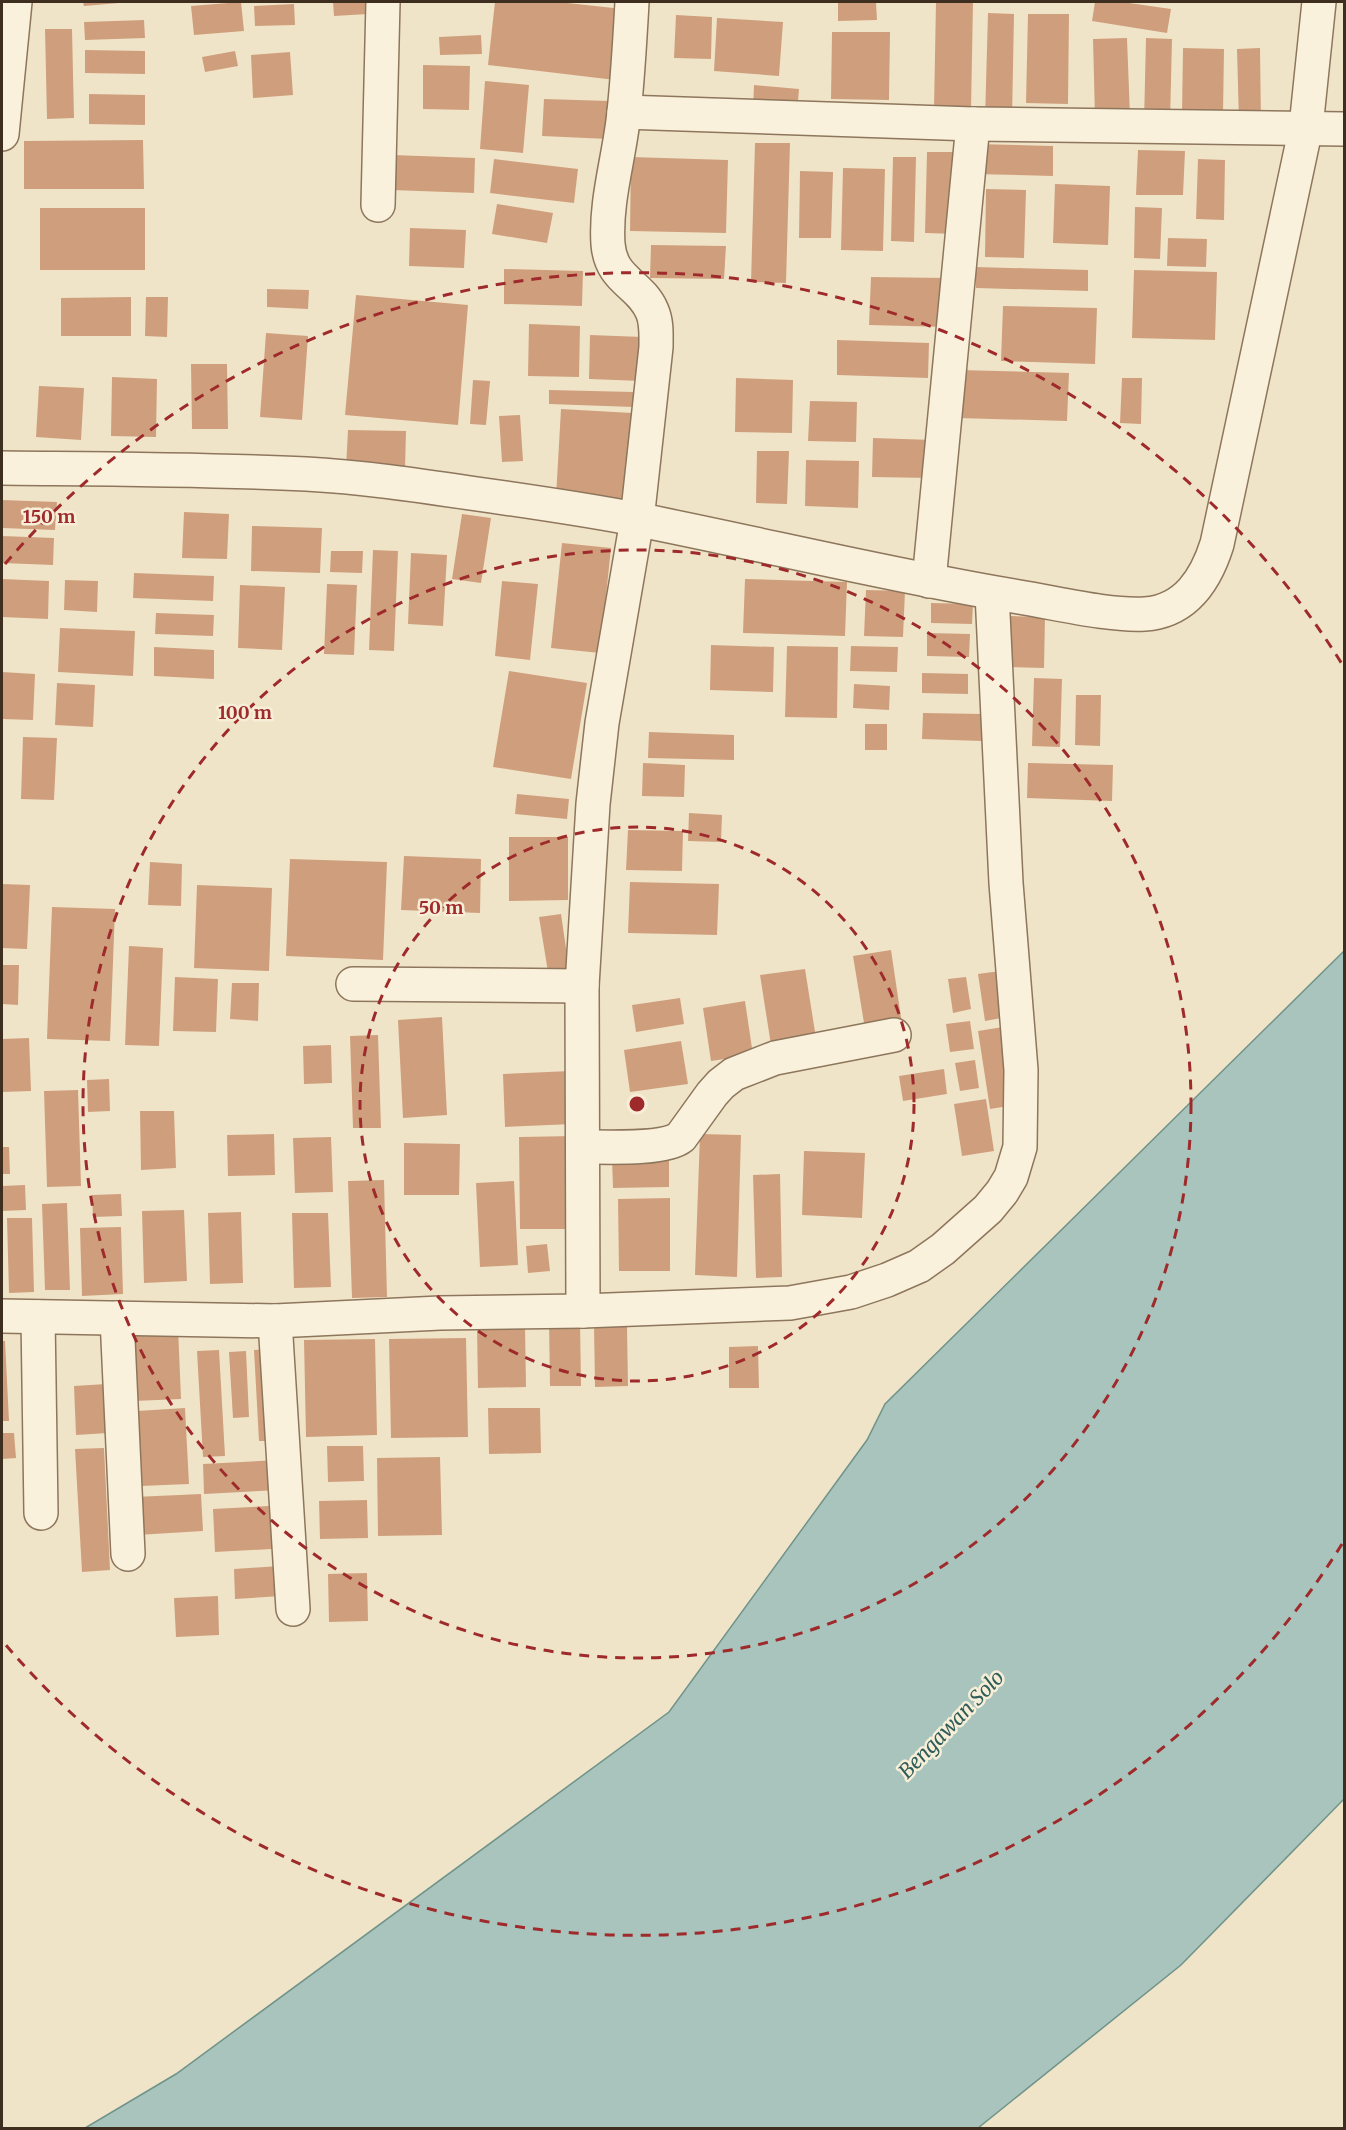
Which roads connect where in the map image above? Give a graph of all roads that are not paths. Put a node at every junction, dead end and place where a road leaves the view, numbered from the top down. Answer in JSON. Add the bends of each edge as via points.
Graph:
{"nodes":[{"id":1,"x":15,"y":2,"type":"edge"},
{"id":2,"x":383,"y":2,"type":"edge"},
{"id":3,"x":632,"y":2,"type":"edge"},
{"id":4,"x":1319,"y":2,"type":"edge"},
{"id":5,"x":624,"y":112,"type":"junction"},
{"id":6,"x":973,"y":124,"type":"junction"},
{"id":7,"x":1306,"y":127,"type":"junction"},
{"id":8,"x":1344,"y":129,"type":"edge"},
{"id":9,"x":2,"y":134,"type":"edge"},
{"id":10,"x":378,"y":205,"type":"dead end"},
{"id":11,"x":2,"y":468,"type":"edge"},
{"id":12,"x":637,"y":520,"type":"junction"},
{"id":13,"x":929,"y":581,"type":"junction"},
{"id":14,"x":992,"y":592,"type":"junction"},
{"id":15,"x":353,"y":984,"type":"dead end"},
{"id":16,"x":582,"y":986,"type":"junction"},
{"id":17,"x":894,"y":1035,"type":"dead end"},
{"id":18,"x":583,"y":1148,"type":"junction"},
{"id":19,"x":583,"y":1311,"type":"junction"},
{"id":20,"x":2,"y":1316,"type":"edge"},
{"id":21,"x":38,"y":1317,"type":"junction"},
{"id":22,"x":117,"y":1318,"type":"junction"},
{"id":23,"x":275,"y":1321,"type":"junction"},
{"id":24,"x":41,"y":1513,"type":"dead end"},
{"id":25,"x":129,"y":1554,"type":"dead end"},
{"id":26,"x":293,"y":1609,"type":"dead end"}],
"edges":[{"from":1,"to":9,"type":"street"},
{"from":2,"to":10,"type":"street"},
{"from":3,"to":5,"type":"street"},
{"from":4,"to":7,"type":"street"},
{"from":5,"to":6,"type":"street"},
{"from":5,"to":12,"type":"street","via":[[608,245],[617,272],[652,309],[656,330]]},
{"from":6,"to":7,"type":"street"},
{"from":6,"to":13,"type":"street"},
{"from":7,"to":8,"type":"street"},
{"from":7,"to":14,"type":"street","via":[[1217,544],[1204,578],[1183,601],[1142,614]]},
{"from":11,"to":12,"type":"street","via":[[241,472],[372,479]]},
{"from":12,"to":13,"type":"street"},
{"from":12,"to":16,"type":"street","via":[[602,723]]},
{"from":13,"to":14,"type":"street"},
{"from":14,"to":19,"type":"street","via":[[1006,883],[1021,1070],[1020,1147],[1011,1177],[988,1209],[943,1249],[919,1266],[851,1292],[790,1303]]},
{"from":15,"to":16,"type":"street"},
{"from":16,"to":18,"type":"street"},
{"from":17,"to":18,"type":"street","via":[[775,1058],[734,1074],[721,1084],[675,1141]]},
{"from":18,"to":19,"type":"street"},
{"from":19,"to":23,"type":"street"},
{"from":20,"to":21,"type":"street"},
{"from":21,"to":22,"type":"street"},
{"from":21,"to":24,"type":"street"},
{"from":22,"to":23,"type":"street"},
{"from":22,"to":25,"type":"street"},
{"from":23,"to":26,"type":"street"}]}
